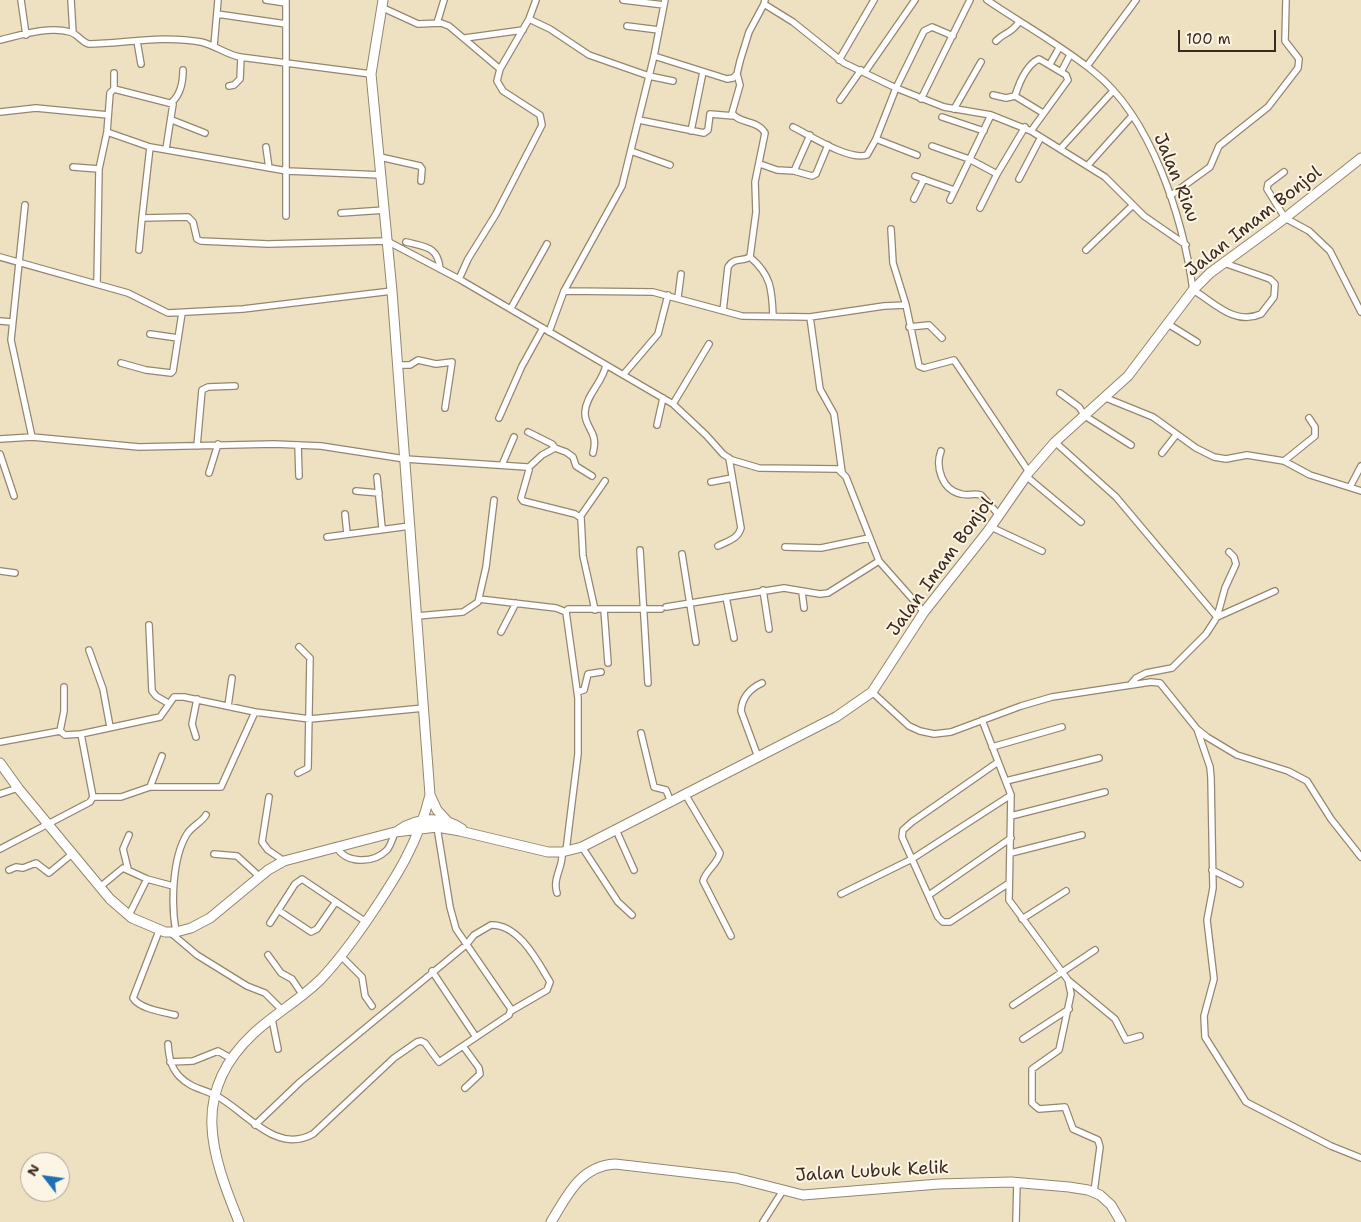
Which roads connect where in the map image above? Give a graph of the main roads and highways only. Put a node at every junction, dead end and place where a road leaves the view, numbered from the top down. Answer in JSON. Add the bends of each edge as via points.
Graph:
{"nodes":[{"id":1,"x":382,"y":3,"type":"edge"},
{"id":2,"x":1361,"y":158,"type":"edge"},
{"id":3,"x":0,"y":762,"type":"edge"},
{"id":4,"x":430,"y":795,"type":"junction"},
{"id":5,"x":424,"y":819,"type":"junction"},
{"id":6,"x":448,"y":822,"type":"junction"},
{"id":7,"x":420,"y":830,"type":"junction"},
{"id":8,"x":396,"y":832,"type":"junction"},
{"id":9,"x":467,"y":833,"type":"junction"},
{"id":10,"x":239,"y":1222,"type":"edge"},
{"id":11,"x":551,"y":1222,"type":"edge"},
{"id":12,"x":1121,"y":1222,"type":"edge"}],
"edges":[{"from":1,"to":4,"type":"main road","via":[[371,74],[392,291]]},
{"from":2,"to":9,"type":"main road","name":"Jalan Imam Bonjol","via":[[1193,290],[1140,362],[1106,398],[1055,442],[1028,474],[924,612],[872,692],[836,717],[582,847],[548,852]]},
{"from":3,"to":8,"type":"main road","via":[[100,887],[129,915],[159,931],[173,933],[210,918],[284,860]]},
{"from":4,"to":5,"type":"main road"},
{"from":4,"to":6,"type":"main road"},
{"from":5,"to":6,"type":"main road","name":"Jalan Imam Bonjol"},
{"from":5,"to":7,"type":"main road"},
{"from":5,"to":8,"type":"main road"},
{"from":6,"to":9,"type":"main road","name":"Jalan Imam Bonjol"},
{"from":7,"to":8,"type":"main road","name":"Jalan Imam Bonjol"},
{"from":7,"to":9,"type":"main road","name":"Jalan Imam Bonjol","via":[[437,827]]},
{"from":7,"to":10,"type":"main road","via":[[403,866],[341,956],[320,980],[242,1045],[215,1095],[210,1118],[211,1138]]},
{"from":11,"to":12,"type":"main road","name":"Jalan Lubuk Kelik","via":[[577,1180],[592,1169],[609,1164],[736,1178],[782,1192],[811,1196],[939,1184],[1017,1182],[1094,1192],[1107,1200]]}]}
